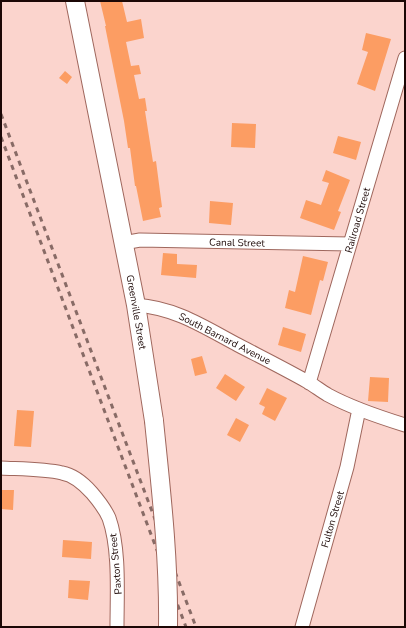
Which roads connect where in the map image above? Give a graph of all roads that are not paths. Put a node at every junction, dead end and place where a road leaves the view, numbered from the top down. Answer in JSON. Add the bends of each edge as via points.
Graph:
{"nodes":[{"id":1,"x":76,"y":1,"type":"edge"},
{"id":2,"x":405,"y":58,"type":"edge"},
{"id":3,"x":124,"y":243,"type":"junction"},
{"id":4,"x":350,"y":244,"type":"junction"},
{"id":5,"x":136,"y":305,"type":"junction"},
{"id":6,"x":309,"y":383,"type":"junction"},
{"id":7,"x":359,"y":409,"type":"junction"},
{"id":8,"x":405,"y":425,"type":"edge"},
{"id":9,"x":1,"y":468,"type":"edge"},
{"id":10,"x":117,"y":627,"type":"edge"},
{"id":11,"x":168,"y":627,"type":"edge"},
{"id":12,"x":302,"y":627,"type":"edge"}],
"edges":[{"from":1,"to":3,"type":"street","name":"Greenville Street"},
{"from":2,"to":4,"type":"street","name":"Railroad Street"},
{"from":3,"to":4,"type":"street","name":"Canal Street","via":[[140,240]]},
{"from":3,"to":5,"type":"street","name":"Greenville Street"},
{"from":4,"to":6,"type":"street","name":"Railroad Street"},
{"from":5,"to":6,"type":"street","name":"South Barnard Avenue","via":[[154,306],[192,320]]},
{"from":5,"to":11,"type":"street","name":"Greenville Street","bridge":true,"via":[[154,421],[164,525]]},
{"from":6,"to":7,"type":"street","name":"South Barnard Avenue"},
{"from":7,"to":8,"type":"street","name":"South Barnard Avenue"},
{"from":7,"to":12,"type":"street","name":"Fulton Street","via":[[347,467]]},
{"from":9,"to":10,"type":"street","name":"Paxton Street","via":[[62,473],[86,486],[100,502],[114,535],[118,584]]}]}
